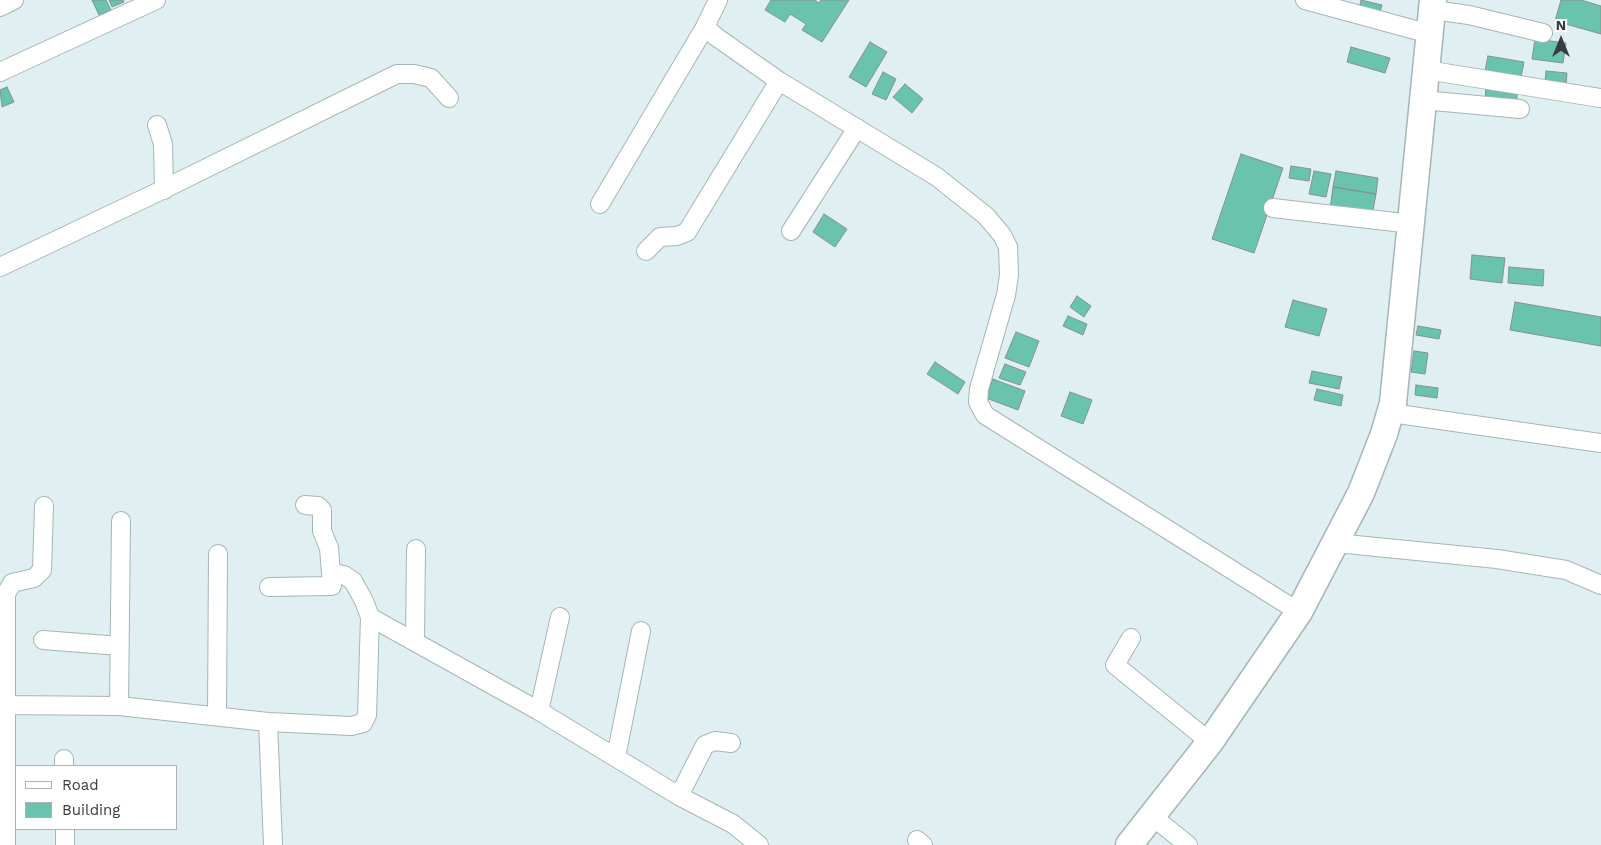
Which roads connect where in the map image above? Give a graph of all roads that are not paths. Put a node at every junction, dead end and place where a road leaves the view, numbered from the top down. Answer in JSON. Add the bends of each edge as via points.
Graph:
{"nodes":[{"id":1,"x":14,"y":0,"type":"edge"},
{"id":2,"x":156,"y":0,"type":"edge"},
{"id":3,"x":718,"y":0,"type":"edge"},
{"id":4,"x":1305,"y":0,"type":"edge"},
{"id":5,"x":0,"y":7,"type":"edge"},
{"id":6,"x":1432,"y":15,"type":"edge"},
{"id":7,"x":705,"y":27,"type":"junction"},
{"id":8,"x":1543,"y":34,"type":"dead end"},
{"id":9,"x":1426,"y":70,"type":"junction"},
{"id":10,"x":0,"y":72,"type":"edge"},
{"id":11,"x":779,"y":81,"type":"junction"},
{"id":12,"x":449,"y":98,"type":"dead end"},
{"id":13,"x":1600,"y":98,"type":"edge"},
{"id":14,"x":1423,"y":100,"type":"junction"},
{"id":15,"x":1520,"y":109,"type":"dead end"},
{"id":16,"x":157,"y":125,"type":"dead end"},
{"id":17,"x":857,"y":128,"type":"junction"},
{"id":18,"x":164,"y":190,"type":"junction"},
{"id":19,"x":600,"y":204,"type":"dead end"},
{"id":20,"x":1273,"y":208,"type":"dead end"},
{"id":21,"x":1412,"y":224,"type":"junction"},
{"id":22,"x":791,"y":231,"type":"dead end"},
{"id":23,"x":646,"y":251,"type":"dead end"},
{"id":24,"x":0,"y":267,"type":"edge"},
{"id":25,"x":1392,"y":408,"type":"junction"},
{"id":26,"x":1601,"y":432,"type":"edge"},
{"id":27,"x":1573,"y":434,"type":"junction"},
{"id":28,"x":1601,"y":444,"type":"edge"},
{"id":29,"x":305,"y":505,"type":"dead end"},
{"id":30,"x":44,"y":506,"type":"dead end"},
{"id":31,"x":121,"y":521,"type":"dead end"},
{"id":32,"x":1336,"y":543,"type":"junction"},
{"id":33,"x":416,"y":549,"type":"dead end"},
{"id":34,"x":218,"y":554,"type":"dead end"},
{"id":35,"x":333,"y":573,"type":"junction"},
{"id":36,"x":1601,"y":585,"type":"edge"},
{"id":37,"x":269,"y":588,"type":"dead end"},
{"id":38,"x":1299,"y":612,"type":"junction"},
{"id":39,"x":370,"y":617,"type":"junction"},
{"id":40,"x":560,"y":617,"type":"dead end"},
{"id":41,"x":641,"y":631,"type":"dead end"},
{"id":42,"x":1131,"y":638,"type":"dead end"},
{"id":43,"x":43,"y":640,"type":"dead end"},
{"id":44,"x":416,"y":641,"type":"junction"},
{"id":45,"x":120,"y":646,"type":"junction"},
{"id":46,"x":5,"y":705,"type":"junction"},
{"id":47,"x":119,"y":706,"type":"junction"},
{"id":48,"x":539,"y":711,"type":"junction"},
{"id":49,"x":217,"y":716,"type":"junction"},
{"id":50,"x":268,"y":722,"type":"junction"},
{"id":51,"x":1210,"y":742,"type":"junction"},
{"id":52,"x":731,"y":743,"type":"dead end"},
{"id":53,"x":616,"y":757,"type":"junction"},
{"id":54,"x":679,"y":796,"type":"junction"},
{"id":55,"x":1152,"y":816,"type":"junction"},
{"id":56,"x":65,"y":830,"type":"edge"},
{"id":57,"x":6,"y":845,"type":"edge"},
{"id":58,"x":66,"y":845,"type":"edge"},
{"id":59,"x":273,"y":845,"type":"edge"},
{"id":60,"x":759,"y":845,"type":"edge"},
{"id":61,"x":1129,"y":845,"type":"edge"},
{"id":62,"x":1188,"y":845,"type":"edge"}],
"edges":[{"from":1,"to":5,"type":"street"},
{"from":2,"to":10,"type":"street"},
{"from":3,"to":7,"type":"street"},
{"from":4,"to":6,"type":"street"},
{"from":6,"to":8,"type":"street","via":[[1469,15]]},
{"from":6,"to":9,"type":"highway"},
{"from":7,"to":11,"type":"street"},
{"from":7,"to":19,"type":"street"},
{"from":9,"to":13,"type":"street"},
{"from":9,"to":14,"type":"highway"},
{"from":11,"to":17,"type":"street"},
{"from":11,"to":23,"type":"street","via":[[687,232],[660,237]]},
{"from":12,"to":18,"type":"street","via":[[431,78],[397,74]]},
{"from":14,"to":15,"type":"street"},
{"from":14,"to":21,"type":"highway"},
{"from":16,"to":18,"type":"street","via":[[163,144]]},
{"from":17,"to":22,"type":"street"},
{"from":17,"to":38,"type":"street","via":[[937,177],[986,216],[1008,248],[1006,295],[979,389],[978,402],[985,415]]},
{"from":18,"to":24,"type":"street"},
{"from":20,"to":21,"type":"street"},
{"from":21,"to":25,"type":"highway"},
{"from":25,"to":27,"type":"street"},
{"from":25,"to":32,"type":"highway","via":[[1361,493]]},
{"from":26,"to":27,"type":"street"},
{"from":27,"to":28,"type":"street"},
{"from":29,"to":35,"type":"street","via":[[318,506],[322,510],[322,531]]},
{"from":30,"to":46,"type":"street","via":[[42,570],[34,578],[7,587]]},
{"from":31,"to":45,"type":"street"},
{"from":32,"to":36,"type":"street","via":[[1497,559],[1566,570]]},
{"from":32,"to":38,"type":"highway"},
{"from":33,"to":44,"type":"street"},
{"from":34,"to":49,"type":"street"},
{"from":35,"to":37,"type":"street","via":[[330,587]]},
{"from":35,"to":39,"type":"street","via":[[353,581]]},
{"from":38,"to":51,"type":"highway"},
{"from":39,"to":44,"type":"street"},
{"from":39,"to":50,"type":"street","via":[[368,715],[363,723],[351,726]]},
{"from":40,"to":48,"type":"street"},
{"from":41,"to":53,"type":"street"},
{"from":42,"to":51,"type":"street","via":[[1115,665]]},
{"from":43,"to":45,"type":"street"},
{"from":44,"to":48,"type":"street"},
{"from":45,"to":47,"type":"street"},
{"from":46,"to":47,"type":"street"},
{"from":46,"to":57,"type":"street"},
{"from":47,"to":49,"type":"street"},
{"from":48,"to":53,"type":"street"},
{"from":49,"to":50,"type":"street"},
{"from":50,"to":59,"type":"street"},
{"from":51,"to":55,"type":"highway"},
{"from":52,"to":54,"type":"street","via":[[715,741],[705,745]]},
{"from":53,"to":54,"type":"street"},
{"from":54,"to":60,"type":"street","via":[[733,824]]},
{"from":55,"to":61,"type":"highway"},
{"from":55,"to":62,"type":"street"},
{"from":56,"to":58,"type":"street"}]}
